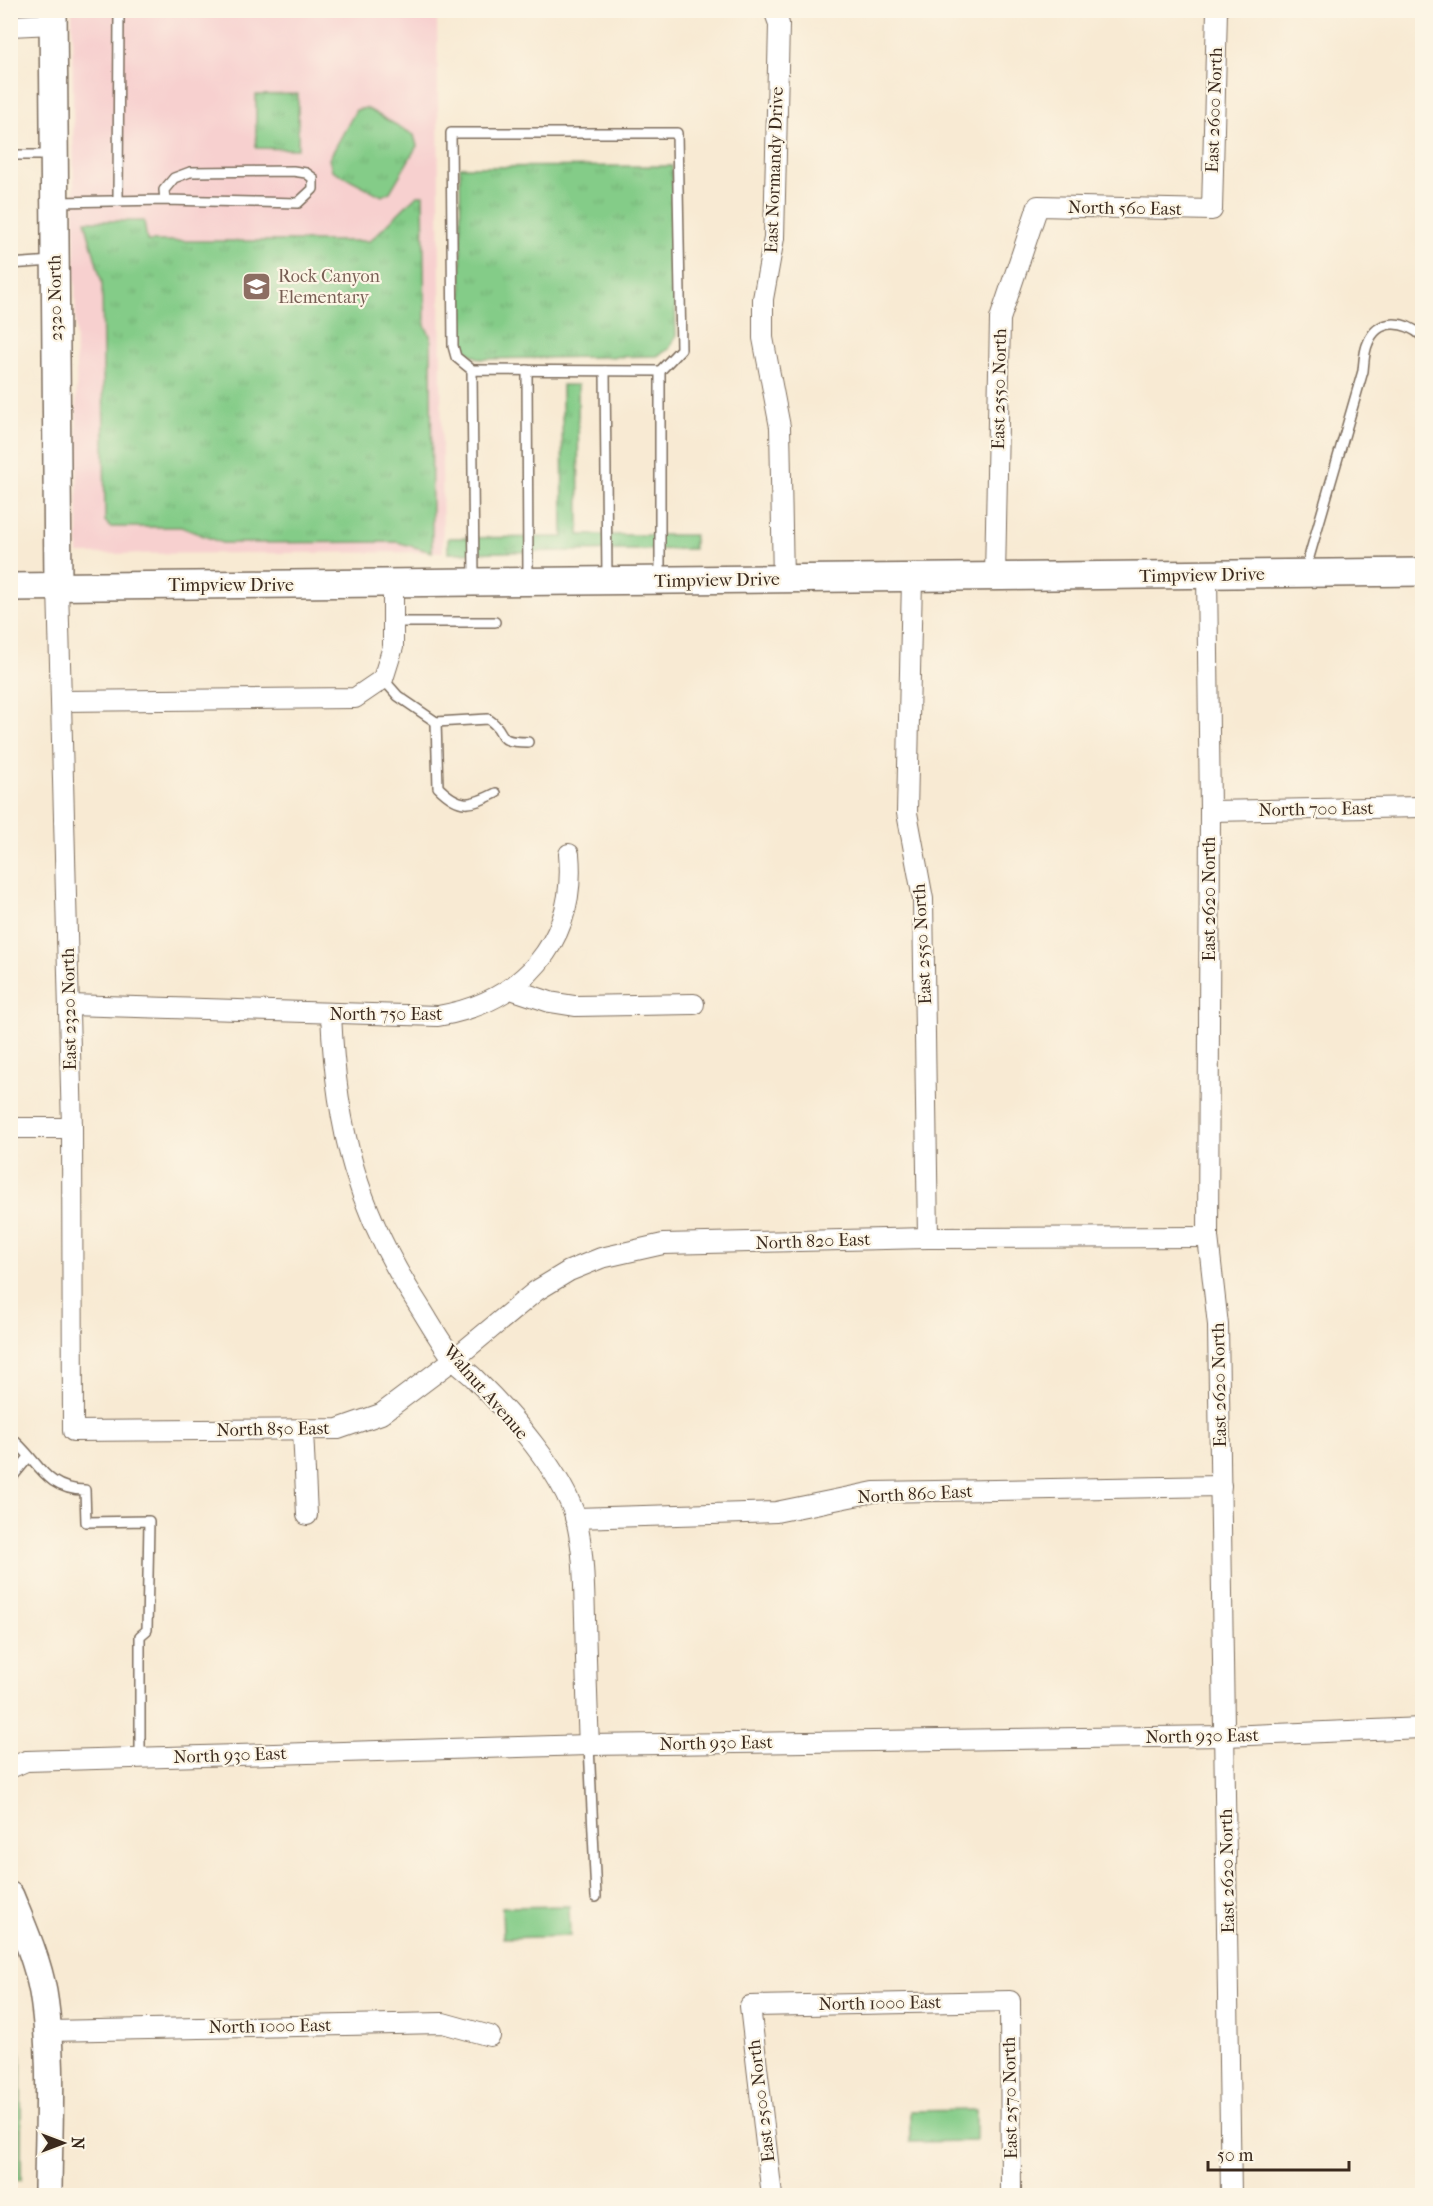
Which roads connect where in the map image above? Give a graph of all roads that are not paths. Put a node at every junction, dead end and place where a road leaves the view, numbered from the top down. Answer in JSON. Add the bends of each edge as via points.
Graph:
{"nodes":[{"id":1,"x":119,"y":10,"type":"edge"},
{"id":2,"x":774,"y":10,"type":"edge"},
{"id":3,"x":1217,"y":10,"type":"edge"},
{"id":4,"x":53,"y":17,"type":"edge"},
{"id":5,"x":10,"y":26,"type":"edge"},
{"id":6,"x":54,"y":154,"type":"junction"},
{"id":7,"x":10,"y":155,"type":"edge"},
{"id":8,"x":165,"y":200,"type":"junction"},
{"id":9,"x":118,"y":201,"type":"junction"},
{"id":10,"x":54,"y":202,"type":"junction"},
{"id":11,"x":1038,"y":206,"type":"joint"},
{"id":12,"x":1212,"y":210,"type":"joint"},
{"id":13,"x":55,"y":260,"type":"junction"},
{"id":14,"x":10,"y":264,"type":"edge"},
{"id":15,"x":1422,"y":336,"type":"edge"},
{"id":16,"x":472,"y":370,"type":"junction"},
{"id":17,"x":527,"y":370,"type":"junction"},
{"id":18,"x":605,"y":371,"type":"junction"},
{"id":19,"x":660,"y":371,"type":"junction"},
{"id":20,"x":1422,"y":572,"type":"edge"},
{"id":21,"x":1207,"y":574,"type":"junction"},
{"id":22,"x":1305,"y":574,"type":"junction"},
{"id":23,"x":912,"y":578,"type":"junction"},
{"id":24,"x":995,"y":578,"type":"junction"},
{"id":25,"x":783,"y":580,"type":"junction"},
{"id":26,"x":607,"y":581,"type":"junction"},
{"id":27,"x":660,"y":581,"type":"junction"},
{"id":28,"x":474,"y":582,"type":"junction"},
{"id":29,"x":528,"y":582,"type":"junction"},
{"id":30,"x":393,"y":583,"type":"junction"},
{"id":31,"x":10,"y":586,"type":"edge"},
{"id":32,"x":58,"y":586,"type":"junction"},
{"id":33,"x":495,"y":621,"type":"dead end"},
{"id":34,"x":393,"y":622,"type":"junction"},
{"id":35,"x":383,"y":679,"type":"junction"},
{"id":36,"x":61,"y":701,"type":"junction"},
{"id":37,"x":436,"y":722,"type":"junction"},
{"id":38,"x":528,"y":742,"type":"dead end"},
{"id":39,"x":496,"y":793,"type":"dead end"},
{"id":40,"x":1422,"y":807,"type":"edge"},
{"id":41,"x":1210,"y":811,"type":"junction"},
{"id":42,"x":569,"y":854,"type":"dead end"},
{"id":43,"x":511,"y":989,"type":"junction"},
{"id":44,"x":694,"y":1004,"type":"dead end"},
{"id":45,"x":69,"y":1005,"type":"junction"},
{"id":46,"x":331,"y":1014,"type":"junction"},
{"id":47,"x":10,"y":1128,"type":"edge"},
{"id":48,"x":72,"y":1128,"type":"junction"},
{"id":49,"x":1208,"y":1237,"type":"junction"},
{"id":50,"x":928,"y":1238,"type":"junction"},
{"id":51,"x":453,"y":1360,"type":"junction"},
{"id":52,"x":303,"y":1430,"type":"junction"},
{"id":53,"x":73,"y":1431,"type":"joint"},
{"id":54,"x":10,"y":1437,"type":"edge"},
{"id":55,"x":28,"y":1458,"type":"junction"},
{"id":56,"x":10,"y":1480,"type":"edge"},
{"id":57,"x":1221,"y":1486,"type":"junction"},
{"id":58,"x":308,"y":1515,"type":"dead end"},
{"id":59,"x":576,"y":1518,"type":"junction"},
{"id":60,"x":1422,"y":1728,"type":"edge"},
{"id":61,"x":1226,"y":1736,"type":"junction"},
{"id":62,"x":589,"y":1745,"type":"junction"},
{"id":63,"x":140,"y":1758,"type":"junction"},
{"id":64,"x":10,"y":1767,"type":"edge"},
{"id":65,"x":10,"y":1896,"type":"edge"},
{"id":66,"x":596,"y":1897,"type":"dead end"},
{"id":67,"x":1010,"y":2001,"type":"joint"},
{"id":68,"x":750,"y":2006,"type":"joint"},
{"id":69,"x":48,"y":2031,"type":"junction"},
{"id":70,"x":490,"y":2036,"type":"dead end"},
{"id":71,"x":48,"y":2196,"type":"edge"},
{"id":72,"x":772,"y":2196,"type":"edge"},
{"id":73,"x":1011,"y":2196,"type":"edge"},
{"id":74,"x":1231,"y":2196,"type":"edge"}],
"edges":[{"from":1,"to":9,"type":"lane"},
{"from":2,"to":25,"type":"street","name":"East Normandy Drive","via":[[779,24],[774,238],[763,299],[763,328],[780,428]]},
{"from":3,"to":12,"type":"street","name":"East 2600 North"},
{"from":4,"to":5,"type":"street"},
{"from":4,"to":6,"type":"street","name":"2320 North"},
{"from":6,"to":7,"type":"lane"},
{"from":6,"to":10,"type":"street","name":"2320 North"},
{"from":8,"to":8,"type":"lane","via":[[298,203],[313,189],[313,178],[293,171],[190,172],[174,178],[165,189]]},
{"from":8,"to":9,"type":"lane"},
{"from":9,"to":10,"type":"lane"},
{"from":10,"to":13,"type":"street","name":"2320 North"},
{"from":11,"to":12,"type":"street","name":"North 560 East"},
{"from":11,"to":24,"type":"street","name":"East 2550 North","via":[[1000,319]]},
{"from":13,"to":14,"type":"lane"},
{"from":13,"to":32,"type":"street","name":"2320 North"},
{"from":15,"to":22,"type":"lane","via":[[1412,326],[1392,323],[1376,329],[1367,343],[1363,371]]},
{"from":16,"to":17,"type":"lane"},
{"from":16,"to":19,"type":"lane","via":[[456,357],[453,346],[451,133],[677,133],[681,349]]},
{"from":16,"to":28,"type":"lane"},
{"from":17,"to":18,"type":"lane"},
{"from":17,"to":29,"type":"lane"},
{"from":18,"to":19,"type":"lane"},
{"from":18,"to":26,"type":"lane"},
{"from":19,"to":27,"type":"lane"},
{"from":20,"to":22,"type":"street","name":"Timpview Drive"},
{"from":21,"to":22,"type":"street","name":"Timpview Drive"},
{"from":21,"to":24,"type":"street","name":"Timpview Drive"},
{"from":21,"to":41,"type":"street","name":"East 2620 North"},
{"from":23,"to":24,"type":"street","name":"Timpview Drive"},
{"from":23,"to":25,"type":"street","name":"Timpview Drive"},
{"from":23,"to":50,"type":"street","name":"East 2550 North","via":[[907,813],[923,899]]},
{"from":25,"to":27,"type":"street","name":"Timpview Drive"},
{"from":26,"to":27,"type":"street","name":"Timpview Drive"},
{"from":26,"to":29,"type":"street","name":"Timpview Drive"},
{"from":28,"to":29,"type":"street","name":"Timpview Drive"},
{"from":28,"to":30,"type":"street","name":"Timpview Drive"},
{"from":30,"to":32,"type":"street","name":"Timpview Drive"},
{"from":30,"to":34,"type":"street"},
{"from":31,"to":32,"type":"street","name":"Timpview Drive"},
{"from":32,"to":36,"type":"street","name":"East 2320 North"},
{"from":33,"to":34,"type":"lane"},
{"from":34,"to":35,"type":"street","via":[[393,647]]},
{"from":35,"to":36,"type":"street","via":[[355,698]]},
{"from":35,"to":37,"type":"lane","via":[[398,696]]},
{"from":36,"to":45,"type":"street","name":"East 2320 North"},
{"from":37,"to":38,"type":"lane","via":[[488,719],[502,738]]},
{"from":37,"to":39,"type":"lane","via":[[438,787],[468,805]]},
{"from":40,"to":41,"type":"street","name":"North 700 East"},
{"from":41,"to":49,"type":"street","name":"East 2620 North"},
{"from":42,"to":43,"type":"street","name":"North 750 East","via":[[568,895],[559,928],[533,968]]},
{"from":43,"to":44,"type":"street","via":[[575,1006]]},
{"from":43,"to":46,"type":"street","name":"North 750 East","via":[[480,1006],[438,1016]]},
{"from":45,"to":46,"type":"street","name":"North 750 East"},
{"from":45,"to":48,"type":"street","name":"East 2320 North"},
{"from":46,"to":51,"type":"street","name":"Walnut Avenue","via":[[342,1125],[364,1204],[400,1277]]},
{"from":47,"to":48,"type":"street"},
{"from":48,"to":53,"type":"street","name":"East 2320 North"},
{"from":49,"to":50,"type":"street","name":"North 820 East"},
{"from":49,"to":57,"type":"street","name":"East 2620 North","via":[[1218,1325]]},
{"from":50,"to":51,"type":"street","name":"North 820 East","via":[[663,1244],[634,1248],[569,1271],[536,1291]]},
{"from":51,"to":52,"type":"street","name":"North 850 East","via":[[381,1414],[338,1428]]},
{"from":51,"to":59,"type":"street","name":"Walnut Avenue","via":[[477,1380],[539,1452],[559,1480]]},
{"from":52,"to":53,"type":"street","name":"North 850 East"},
{"from":52,"to":58,"type":"street"},
{"from":54,"to":55,"type":"lane"},
{"from":55,"to":56,"type":"lane"},
{"from":55,"to":63,"type":"lane","via":[[58,1486],[85,1490],[86,1522],[148,1521],[147,1630],[140,1636]]},
{"from":57,"to":59,"type":"street","name":"North 860 East","via":[[874,1492],[776,1512]]},
{"from":57,"to":61,"type":"street","name":"East 2620 North"},
{"from":59,"to":62,"type":"street","name":"Walnut Avenue","via":[[584,1567]]},
{"from":60,"to":61,"type":"street","name":"North 930 East"},
{"from":61,"to":62,"type":"street","name":"North 930 East"},
{"from":61,"to":74,"type":"street","name":"East 2620 North"},
{"from":62,"to":63,"type":"street","name":"North 930 East"},
{"from":62,"to":66,"type":"lane"},
{"from":63,"to":64,"type":"street","name":"North 930 East","via":[[26,1761]]},
{"from":65,"to":69,"type":"street","via":[[36,1962]]},
{"from":67,"to":68,"type":"street","name":"North 1000 East"},
{"from":67,"to":73,"type":"street","name":"East 2570 North"},
{"from":68,"to":72,"type":"street","name":"East 2500 North"},
{"from":69,"to":70,"type":"street","name":"North 1000 East","via":[[443,2023]]},
{"from":69,"to":71,"type":"street"}]}
